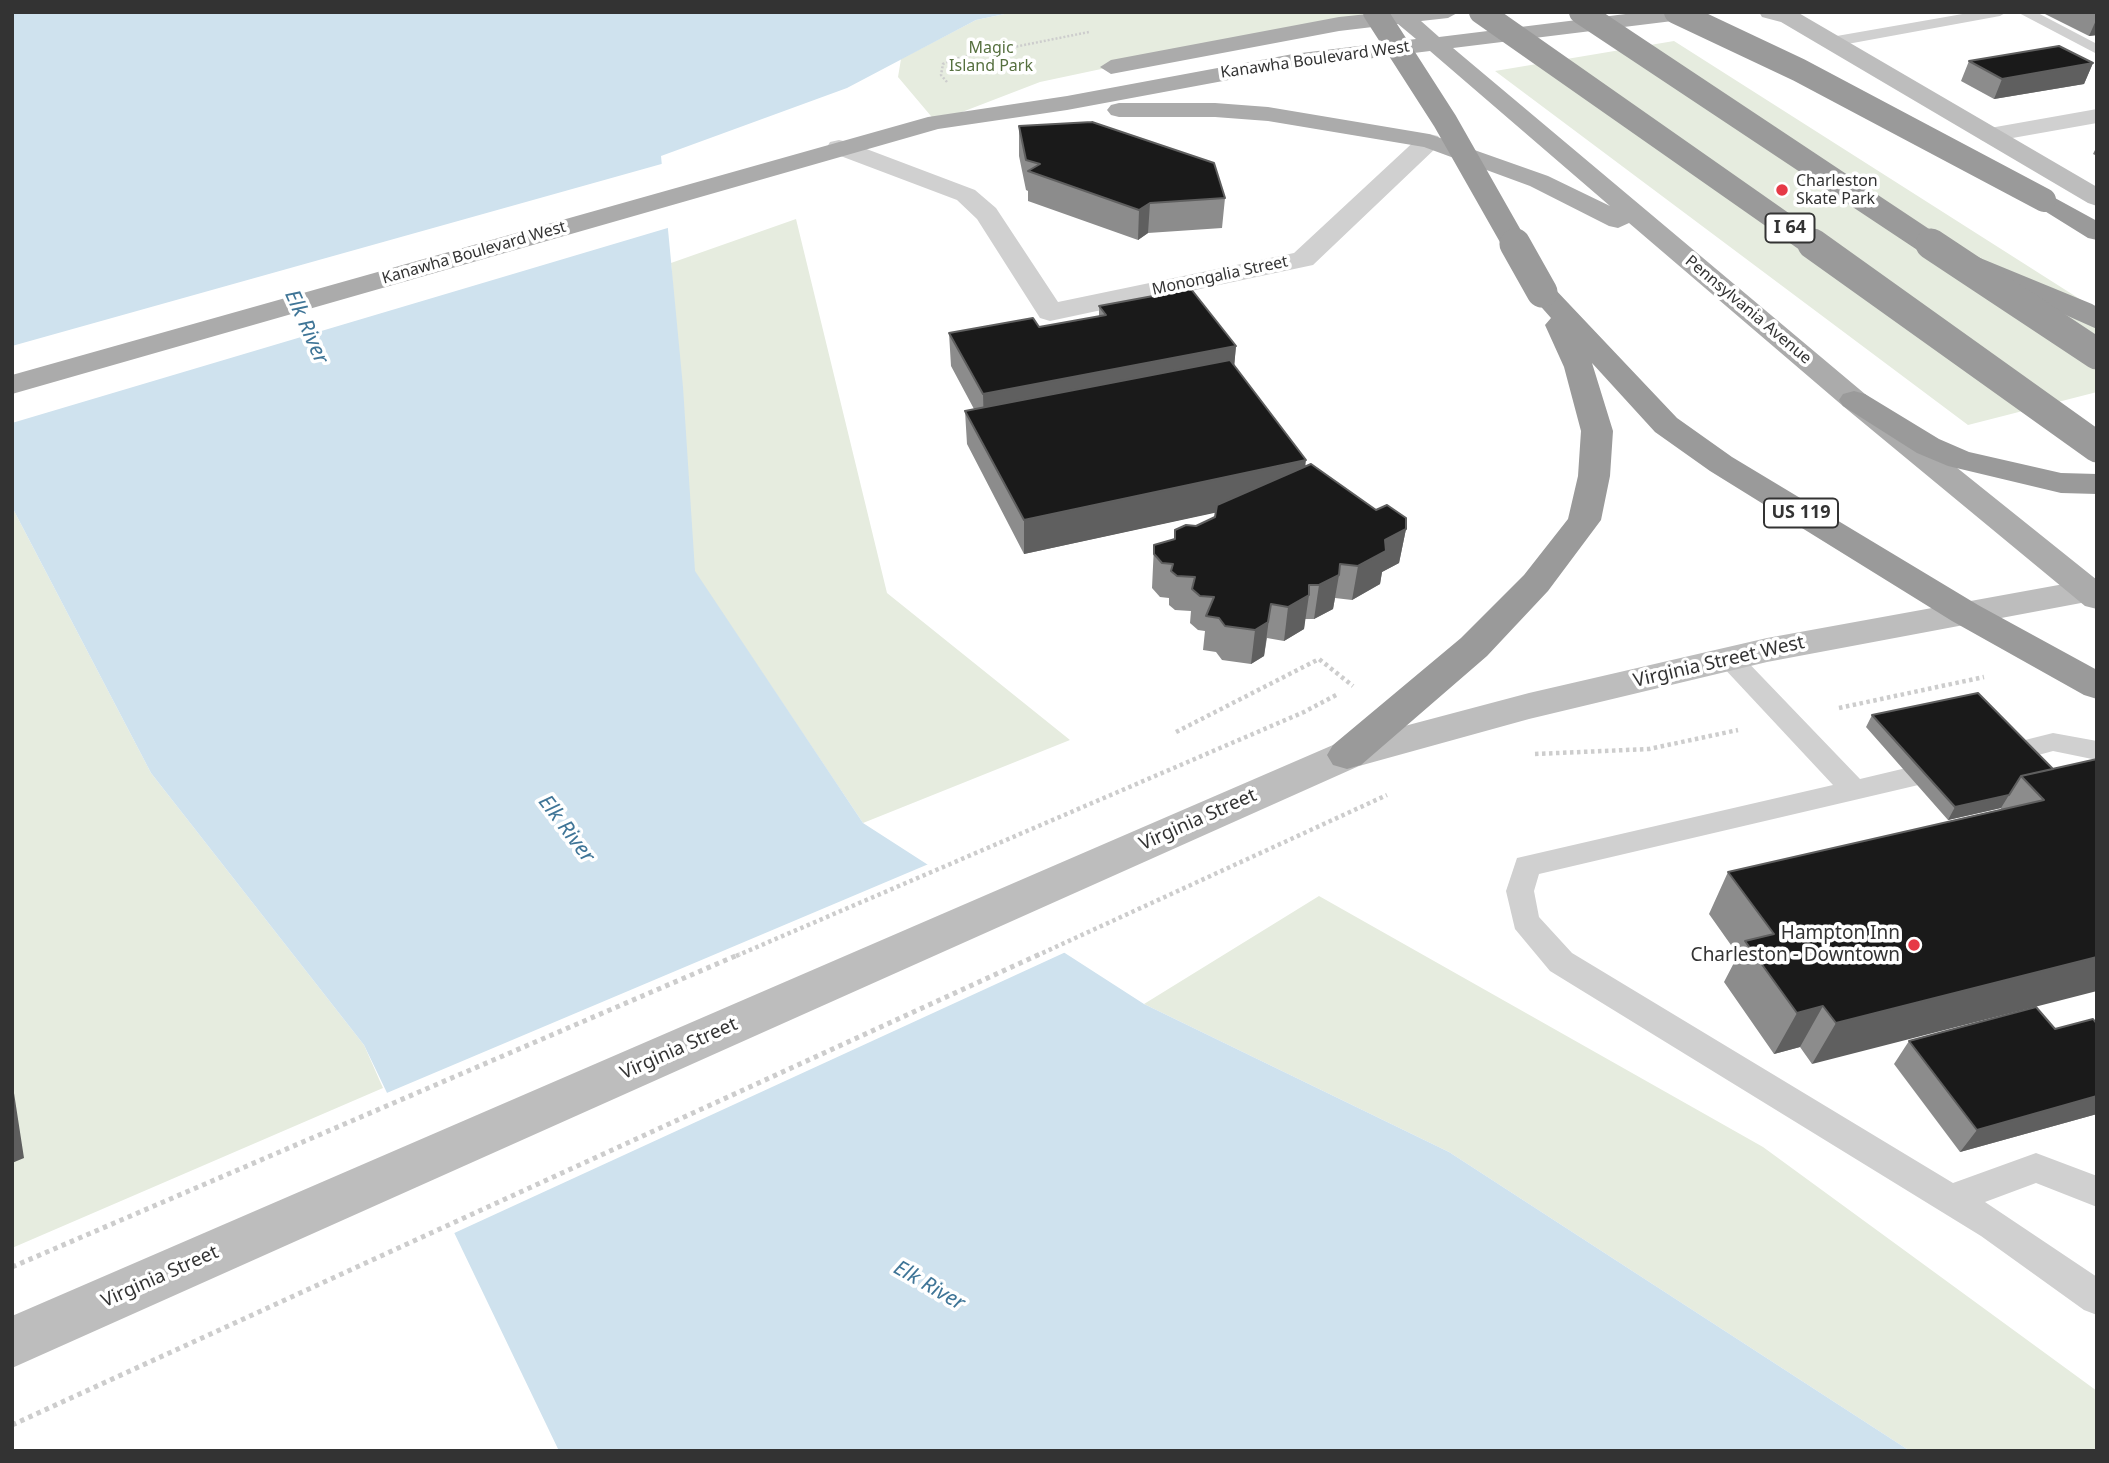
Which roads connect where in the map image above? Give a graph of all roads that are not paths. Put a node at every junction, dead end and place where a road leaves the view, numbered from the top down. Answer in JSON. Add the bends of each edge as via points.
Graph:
{"nodes":[{"id":1,"x":1375,"y":12,"type":"edge"},
{"id":2,"x":1448,"y":12,"type":"edge"},
{"id":3,"x":1481,"y":12,"type":"edge"},
{"id":4,"x":1581,"y":12,"type":"edge"},
{"id":5,"x":1676,"y":12,"type":"edge"},
{"id":6,"x":1697,"y":12,"type":"edge"},
{"id":7,"x":1770,"y":12,"type":"edge"},
{"id":8,"x":2000,"y":12,"type":"edge"},
{"id":9,"x":2024,"y":12,"type":"edge"},
{"id":10,"x":1403,"y":17,"type":"junction"},
{"id":11,"x":1831,"y":42,"type":"junction"},
{"id":12,"x":1435,"y":43,"type":"junction"},
{"id":13,"x":2097,"y":50,"type":"edge"},
{"id":14,"x":1091,"y":71,"type":"dead end"},
{"id":15,"x":1027,"y":87,"type":"dead end"},
{"id":16,"x":2097,"y":116,"type":"edge"},
{"id":17,"x":936,"y":122,"type":"junction"},
{"id":18,"x":1990,"y":135,"type":"junction"},
{"id":19,"x":1429,"y":141,"type":"junction"},
{"id":20,"x":839,"y":147,"type":"junction"},
{"id":21,"x":2097,"y":198,"type":"edge"},
{"id":22,"x":2097,"y":232,"type":"edge"},
{"id":23,"x":1938,"y":248,"type":"junction"},
{"id":24,"x":1691,"y":261,"type":"junction"},
{"id":25,"x":1542,"y":292,"type":"junction"},
{"id":26,"x":2097,"y":320,"type":"edge"},
{"id":27,"x":2097,"y":354,"type":"edge"},
{"id":28,"x":12,"y":385,"type":"edge"},
{"id":29,"x":1854,"y":400,"type":"junction"},
{"id":30,"x":2097,"y":447,"type":"edge"},
{"id":31,"x":2097,"y":484,"type":"edge"},
{"id":32,"x":2094,"y":593,"type":"edge"},
{"id":33,"x":1965,"y":613,"type":"junction"},
{"id":34,"x":1730,"y":659,"type":"junction"},
{"id":35,"x":2097,"y":686,"type":"edge"},
{"id":36,"x":2097,"y":751,"type":"edge"},
{"id":37,"x":1346,"y":755,"type":"junction"},
{"id":38,"x":1854,"y":790,"type":"junction"},
{"id":39,"x":2097,"y":1192,"type":"edge"},
{"id":40,"x":1950,"y":1199,"type":"junction"},
{"id":41,"x":2097,"y":1298,"type":"edge"},
{"id":42,"x":12,"y":1342,"type":"edge"}],
"edges":[{"from":1,"to":25,"type":"highway","number":"US 119","bridge":true,"via":[[1445,121]]},
{"from":2,"to":10,"type":"main road","name":"Kanawha Boulevard West"},
{"from":3,"to":30,"type":"highway","number":"I 64","bridge":true},
{"from":4,"to":23,"type":"highway","bridge":true},
{"from":5,"to":22,"type":"highway","bridge":true,"via":[[1822,82]]},
{"from":6,"to":12,"type":"main road","name":"Kanawha Boulevard West"},
{"from":7,"to":11,"type":"main road","via":[[1789,17]]},
{"from":8,"to":11,"type":"lane"},
{"from":9,"to":13,"type":"lane"},
{"from":10,"to":12,"type":"main road","name":"Pennsylvania Avenue"},
{"from":10,"to":14,"type":"main road","name":"Kanawha Boulevard West","via":[[1281,34]]},
{"from":11,"to":18,"type":"main road"},
{"from":12,"to":17,"type":"main road","name":"Kanawha Boulevard West","via":[[1293,61]]},
{"from":12,"to":24,"type":"main road","name":"Pennsylvania Avenue"},
{"from":15,"to":17,"type":"main road","name":"Kanawha Boulevard West"},
{"from":16,"to":18,"type":"street"},
{"from":17,"to":19,"type":"main road","via":[[1016,122],[1122,110],[1215,110],[1353,126]]},
{"from":17,"to":20,"type":"main road","name":"Kanawha Boulevard West"},
{"from":18,"to":21,"type":"main road"},
{"from":19,"to":20,"type":"street","name":"Monongalia Street","via":[[1303,259],[1050,312],[987,214],[966,195]]},
{"from":19,"to":24,"type":"main road","via":[[1539,181]]},
{"from":20,"to":28,"type":"main road","name":"Kanawha Boulevard West"},
{"from":23,"to":26,"type":"highway","bridge":true},
{"from":23,"to":27,"type":"highway","bridge":true},
{"from":24,"to":29,"type":"main road","name":"Pennsylvania Avenue"},
{"from":25,"to":33,"type":"highway","number":"US 119","via":[[1666,425],[1721,464]]},
{"from":25,"to":37,"type":"highway","via":[[1579,367],[1597,431],[1594,476],[1584,520],[1536,583],[1474,647]]},
{"from":29,"to":31,"type":"highway","via":[[1928,446],[1959,459],[2061,483]]},
{"from":29,"to":32,"type":"main road","name":"Pennsylvania Avenue"},
{"from":32,"to":33,"type":"main road","name":"Virginia Street West"},
{"from":33,"to":34,"type":"main road","name":"Virginia Street West"},
{"from":33,"to":35,"type":"highway","number":"US 119"},
{"from":34,"to":37,"type":"main road","name":"Virginia Street West"},
{"from":34,"to":38,"type":"lane"},
{"from":36,"to":38,"type":"lane","via":[[2053,743]]},
{"from":37,"to":42,"type":"main road","name":"Virginia Street"},
{"from":38,"to":40,"type":"lane","via":[[1527,866],[1521,891],[1525,921],[1561,962]]},
{"from":39,"to":40,"type":"lane","via":[[2036,1168]]},
{"from":40,"to":41,"type":"lane"}]}
